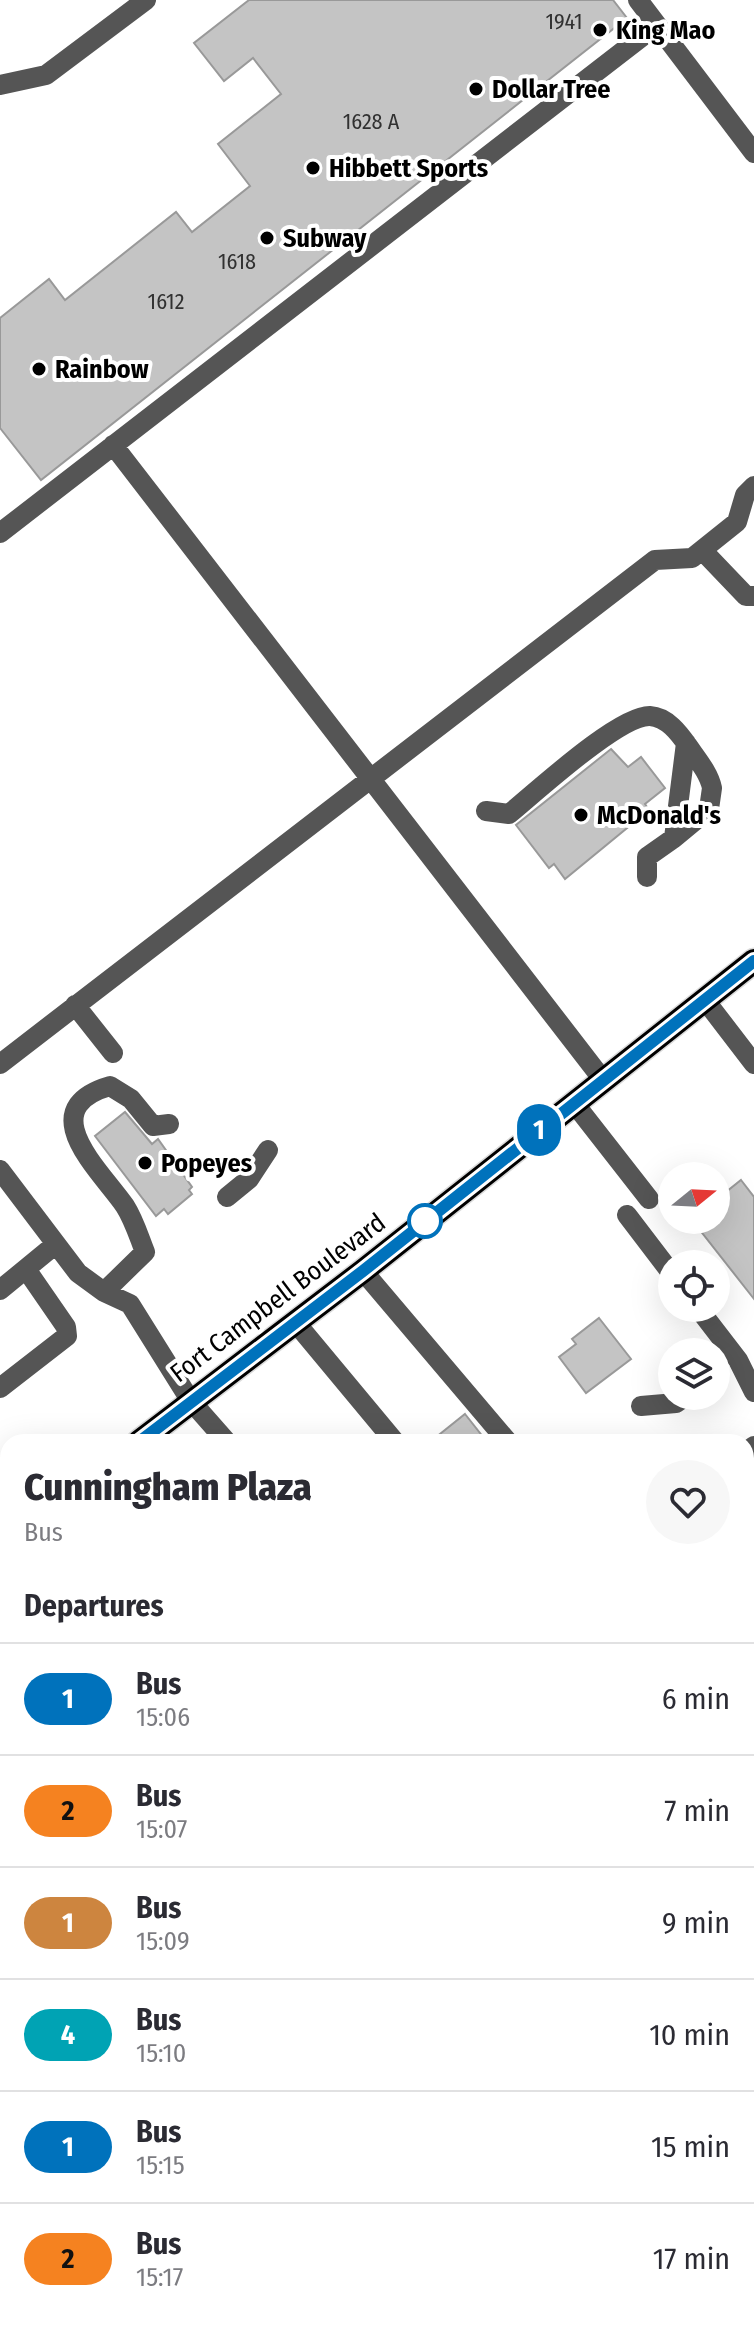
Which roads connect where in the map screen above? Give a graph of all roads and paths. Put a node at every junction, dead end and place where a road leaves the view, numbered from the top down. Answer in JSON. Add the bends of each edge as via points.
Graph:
{"nodes":[{"id":1,"x":146,"y":0,"type":"edge"},
{"id":2,"x":638,"y":0,"type":"edge"},
{"id":3,"x":657,"y":25,"type":"junction"},
{"id":4,"x":0,"y":85,"type":"edge"},
{"id":5,"x":754,"y":153,"type":"edge"},
{"id":6,"x":113,"y":445,"type":"junction"},
{"id":7,"x":754,"y":486,"type":"edge"},
{"id":8,"x":0,"y":533,"type":"edge"},
{"id":9,"x":702,"y":550,"type":"junction"},
{"id":10,"x":754,"y":596,"type":"edge"},
{"id":11,"x":686,"y":743,"type":"junction"},
{"id":12,"x":371,"y":779,"type":"junction"},
{"id":13,"x":486,"y":811,"type":"dead end"},
{"id":14,"x":674,"y":838,"type":"junction"},
{"id":15,"x":647,"y":877,"type":"dead end"},
{"id":16,"x":754,"y":961,"type":"edge"},
{"id":17,"x":705,"y":1000,"type":"junction"},
{"id":18,"x":75,"y":1005,"type":"junction"},
{"id":19,"x":113,"y":1053,"type":"dead end"},
{"id":20,"x":0,"y":1064,"type":"edge"},
{"id":21,"x":754,"y":1064,"type":"edge"},
{"id":22,"x":603,"y":1080,"type":"junction"},
{"id":23,"x":574,"y":1103,"type":"junction"},
{"id":24,"x":169,"y":1124,"type":"dead end"},
{"id":25,"x":268,"y":1150,"type":"dead end"},
{"id":26,"x":0,"y":1170,"type":"edge"},
{"id":27,"x":227,"y":1197,"type":"dead end"},
{"id":28,"x":649,"y":1199,"type":"dead end"},
{"id":29,"x":627,"y":1215,"type":"dead end"},
{"id":30,"x":56,"y":1244,"type":"junction"},
{"id":31,"x":658,"y":1256,"type":"edge"},
{"id":32,"x":26,"y":1269,"type":"junction"},
{"id":33,"x":363,"y":1271,"type":"junction"},
{"id":34,"x":0,"y":1290,"type":"edge"},
{"id":35,"x":104,"y":1292,"type":"junction"},
{"id":36,"x":709,"y":1322,"type":"edge"},
{"id":37,"x":296,"y":1323,"type":"junction"},
{"id":38,"x":0,"y":1388,"type":"edge"},
{"id":39,"x":754,"y":1392,"type":"edge"},
{"id":40,"x":190,"y":1400,"type":"junction"},
{"id":41,"x":658,"y":1405,"type":"edge"},
{"id":42,"x":641,"y":1406,"type":"dead end"},
{"id":43,"x":149,"y":1434,"type":"edge"},
{"id":44,"x":220,"y":1434,"type":"edge"},
{"id":45,"x":388,"y":1434,"type":"edge"},
{"id":46,"x":501,"y":1434,"type":"edge"}],
"edges":[{"from":1,"to":4,"type":"street","via":[[46,75]]},
{"from":2,"to":3,"type":"street"},
{"from":3,"to":5,"type":"street"},
{"from":3,"to":6,"type":"street"},
{"from":6,"to":8,"type":"street"},
{"from":6,"to":12,"type":"street"},
{"from":7,"to":9,"type":"street","via":[[745,495],[737,522]]},
{"from":9,"to":10,"type":"street","via":[[727,580],[746,596]]},
{"from":9,"to":12,"type":"street","via":[[692,558],[655,560]]},
{"from":11,"to":13,"type":"street","via":[[660,719],[633,720],[509,814]]},
{"from":11,"to":14,"type":"street"},
{"from":11,"to":14,"type":"street","via":[[713,794],[709,809]]},
{"from":12,"to":18,"type":"street"},
{"from":12,"to":22,"type":"street"},
{"from":14,"to":15,"type":"street","via":[[647,857]]},
{"from":16,"to":17,"type":"highway","name":"Fort Campbell Boulevard"},
{"from":17,"to":21,"type":"street"},
{"from":17,"to":22,"type":"highway","name":"Fort Campbell Boulevard"},
{"from":18,"to":19,"type":"street"},
{"from":18,"to":20,"type":"street"},
{"from":22,"to":23,"type":"highway","name":"Fort Campbell Boulevard"},
{"from":23,"to":28,"type":"street"},
{"from":23,"to":33,"type":"highway","name":"Fort Campbell Boulevard"},
{"from":24,"to":35,"type":"street","via":[[153,1126],[131,1099],[110,1086],[80,1106],[72,1125],[80,1149],[126,1209],[145,1252]]},
{"from":25,"to":27,"type":"street","via":[[249,1179]]},
{"from":26,"to":30,"type":"street"},
{"from":29,"to":31,"type":"street"},
{"from":30,"to":32,"type":"street"},
{"from":30,"to":35,"type":"street","via":[[78,1273]]},
{"from":32,"to":34,"type":"street"},
{"from":32,"to":38,"type":"street","via":[[67,1336]]},
{"from":33,"to":37,"type":"highway","name":"Fort Campbell Boulevard"},
{"from":33,"to":46,"type":"street"},
{"from":35,"to":40,"type":"street","via":[[130,1304]]},
{"from":36,"to":39,"type":"street"},
{"from":37,"to":40,"type":"highway","name":"Fort Campbell Boulevard"},
{"from":37,"to":45,"type":"street"},
{"from":40,"to":43,"type":"highway","name":"Fort Campbell Boulevard"},
{"from":40,"to":44,"type":"street"},
{"from":41,"to":42,"type":"street"}]}
